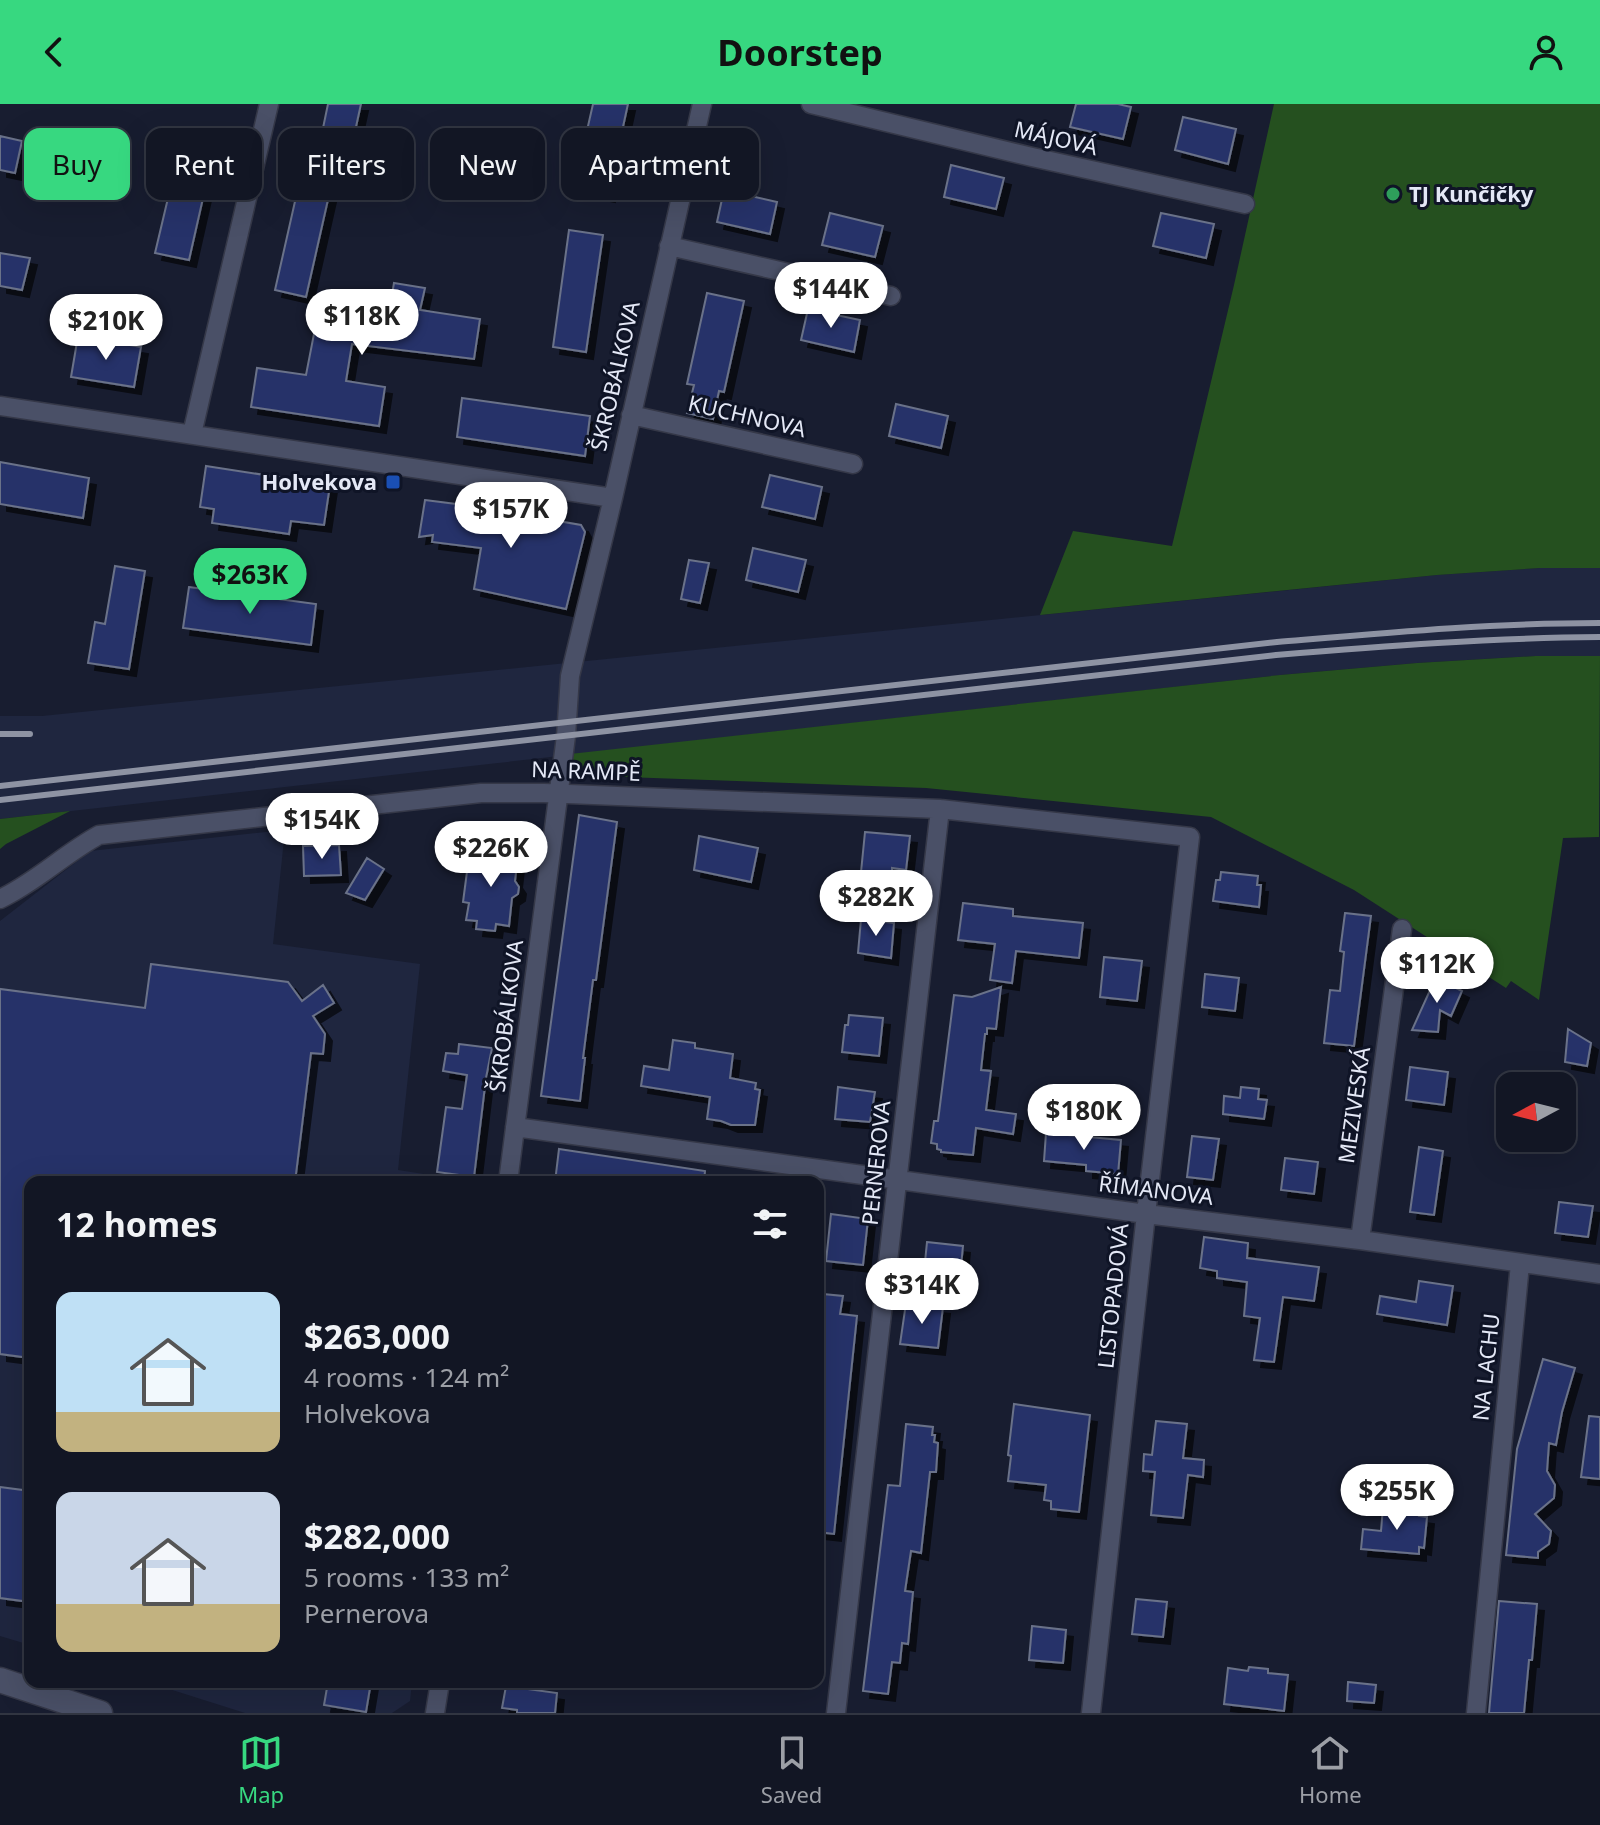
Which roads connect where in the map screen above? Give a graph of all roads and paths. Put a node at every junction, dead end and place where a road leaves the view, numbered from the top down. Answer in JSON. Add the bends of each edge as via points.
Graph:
{"nodes":[{"id":1,"x":269,"y":104,"type":"edge"},
{"id":2,"x":702,"y":104,"type":"edge"},
{"id":3,"x":811,"y":104,"type":"edge"},
{"id":4,"x":1245,"y":204,"type":"dead end"},
{"id":5,"x":669,"y":246,"type":"junction"},
{"id":6,"x":891,"y":296,"type":"dead end"},
{"id":7,"x":0,"y":406,"type":"edge"},
{"id":8,"x":631,"y":415,"type":"junction"},
{"id":9,"x":192,"y":434,"type":"junction"},
{"id":10,"x":853,"y":464,"type":"dead end"},
{"id":11,"x":613,"y":498,"type":"junction"},
{"id":12,"x":559,"y":794,"type":"junction"},
{"id":13,"x":940,"y":809,"type":"junction"},
{"id":14,"x":1190,"y":837,"type":"joint"},
{"id":15,"x":0,"y":899,"type":"edge"},
{"id":16,"x":1402,"y":929,"type":"dead end"},
{"id":17,"x":515,"y":1127,"type":"junction"},
{"id":18,"x":509,"y":1176,"type":"edge"},
{"id":19,"x":898,"y":1180,"type":"junction"},
{"id":20,"x":1146,"y":1214,"type":"junction"},
{"id":21,"x":1360,"y":1240,"type":"junction"},
{"id":22,"x":1520,"y":1264,"type":"junction"},
{"id":23,"x":1600,"y":1274,"type":"edge"},
{"id":24,"x":0,"y":1680,"type":"edge"},
{"id":25,"x":24,"y":1688,"type":"edge"},
{"id":26,"x":24,"y":1688,"type":"edge"},
{"id":27,"x":439,"y":1688,"type":"edge"},
{"id":28,"x":100,"y":1713,"type":"edge"},
{"id":29,"x":435,"y":1713,"type":"edge"},
{"id":30,"x":836,"y":1713,"type":"edge"},
{"id":31,"x":1091,"y":1713,"type":"edge"},
{"id":32,"x":1476,"y":1713,"type":"edge"}],
"edges":[{"from":1,"to":9,"type":"street"},
{"from":2,"to":5,"type":"street","name":"ŠKROBÁLKOVA"},
{"from":3,"to":4,"type":"street","name":"MÁJOVÁ"},
{"from":5,"to":6,"type":"street"},
{"from":5,"to":8,"type":"street","name":"ŠKROBÁLKOVA"},
{"from":7,"to":9,"type":"street"},
{"from":8,"to":10,"type":"street","name":"KUCHNOVA"},
{"from":8,"to":11,"type":"street","name":"ŠKROBÁLKOVA"},
{"from":9,"to":11,"type":"street"},
{"from":11,"to":12,"type":"street","name":"ŠKROBÁLKOVA","via":[[570,676]]},
{"from":12,"to":13,"type":"street","name":"NA RAMPĚ"},
{"from":12,"to":15,"type":"street","name":"NA RAMPĚ","via":[[481,793],[99,835]]},
{"from":12,"to":17,"type":"street","name":"ŠKROBÁLKOVA"},
{"from":13,"to":14,"type":"street","name":"NA RAMPĚ"},
{"from":13,"to":19,"type":"street","name":"PERNEROVA"},
{"from":14,"to":20,"type":"street","name":"LISTOPADOVÁ"},
{"from":16,"to":21,"type":"street","name":"MEZIVESKÁ"},
{"from":17,"to":18,"type":"street","name":"ŠKROBÁLKOVA"},
{"from":17,"to":19,"type":"street","name":"ŘÍMANOVA"},
{"from":19,"to":20,"type":"street","name":"ŘÍMANOVA"},
{"from":19,"to":30,"type":"street","name":"PERNEROVA"},
{"from":20,"to":21,"type":"street","name":"ŘÍMANOVA"},
{"from":20,"to":31,"type":"street","name":"LISTOPADOVÁ"},
{"from":21,"to":22,"type":"street","name":"ŘÍMANOVA"},
{"from":22,"to":23,"type":"street","name":"ŘÍMANOVA"},
{"from":22,"to":32,"type":"street","name":"NA LACHU"},
{"from":24,"to":26,"type":"main road"},
{"from":25,"to":28,"type":"main road"},
{"from":27,"to":29,"type":"street"}]}
